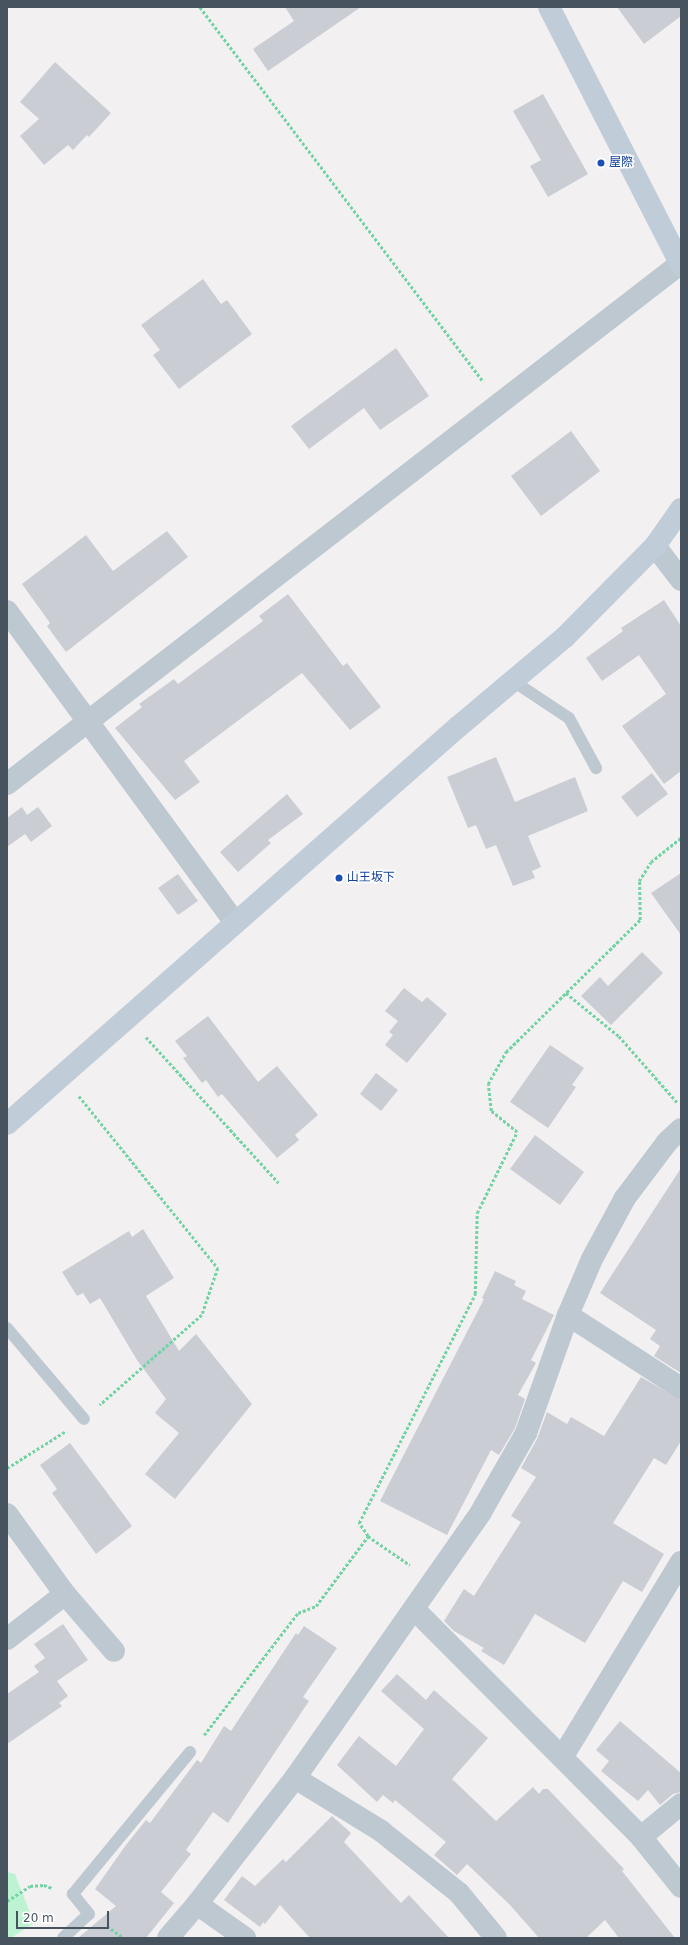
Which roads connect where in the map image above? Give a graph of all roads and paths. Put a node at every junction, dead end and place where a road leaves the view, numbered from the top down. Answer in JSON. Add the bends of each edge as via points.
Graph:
{"nodes":[{"id":1,"x":200,"y":7,"type":"edge"},
{"id":2,"x":549,"y":7,"type":"edge"},
{"id":3,"x":681,"y":265,"type":"edge"},
{"id":4,"x":501,"y":404,"type":"junction"},
{"id":5,"x":681,"y":509,"type":"edge"},
{"id":6,"x":655,"y":546,"type":"junction"},
{"id":7,"x":681,"y":580,"type":"edge"},
{"id":8,"x":7,"y":611,"type":"edge"},
{"id":9,"x":513,"y":681,"type":"junction"},
{"id":10,"x":89,"y":722,"type":"junction"},
{"id":11,"x":596,"y":768,"type":"dead end"},
{"id":12,"x":7,"y":784,"type":"edge"},
{"id":13,"x":681,"y":838,"type":"edge"},
{"id":14,"x":235,"y":922,"type":"junction"},
{"id":15,"x":566,"y":993,"type":"junction"},
{"id":16,"x":128,"y":1018,"type":"junction"},
{"id":17,"x":63,"y":1077,"type":"junction"},
{"id":18,"x":681,"y":1107,"type":"edge"},
{"id":19,"x":7,"y":1124,"type":"edge"},
{"id":20,"x":681,"y":1129,"type":"edge"},
{"id":21,"x":279,"y":1183,"type":"dead end"},
{"id":22,"x":568,"y":1315,"type":"junction"},
{"id":23,"x":7,"y":1328,"type":"edge"},
{"id":24,"x":681,"y":1388,"type":"edge"},
{"id":25,"x":84,"y":1419,"type":"junction"},
{"id":26,"x":7,"y":1468,"type":"edge"},
{"id":27,"x":7,"y":1514,"type":"edge"},
{"id":28,"x":368,"y":1536,"type":"junction"},
{"id":29,"x":681,"y":1562,"type":"edge"},
{"id":30,"x":433,"y":1582,"type":"junction"},
{"id":31,"x":65,"y":1594,"type":"junction"},
{"id":32,"x":415,"y":1610,"type":"junction"},
{"id":33,"x":7,"y":1639,"type":"edge"},
{"id":34,"x":114,"y":1651,"type":"dead end"},
{"id":35,"x":190,"y":1752,"type":"joint"},
{"id":36,"x":563,"y":1756,"type":"junction"},
{"id":37,"x":295,"y":1778,"type":"junction"},
{"id":38,"x":681,"y":1804,"type":"edge"},
{"id":39,"x":641,"y":1836,"type":"junction"},
{"id":40,"x":681,"y":1887,"type":"edge"},
{"id":41,"x":73,"y":1894,"type":"junction"},
{"id":42,"x":7,"y":1901,"type":"edge"},
{"id":43,"x":197,"y":1904,"type":"junction"},
{"id":44,"x":63,"y":1938,"type":"edge"},
{"id":45,"x":168,"y":1938,"type":"edge"},
{"id":46,"x":244,"y":1938,"type":"edge"},
{"id":47,"x":496,"y":1938,"type":"edge"}],
"edges":[{"from":1,"to":4,"type":"path"},
{"from":2,"to":3,"type":"street"},
{"from":3,"to":4,"type":"street"},
{"from":4,"to":10,"type":"street"},
{"from":5,"to":6,"type":"street"},
{"from":6,"to":7,"type":"street"},
{"from":6,"to":9,"type":"street","via":[[565,637]]},
{"from":8,"to":10,"type":"street"},
{"from":9,"to":11,"type":"lane","via":[[569,718]]},
{"from":9,"to":14,"type":"street"},
{"from":10,"to":12,"type":"street"},
{"from":10,"to":14,"type":"street"},
{"from":13,"to":15,"type":"path","via":[[651,862],[639,881],[640,920]]},
{"from":14,"to":16,"type":"street"},
{"from":15,"to":18,"type":"path","via":[[619,1036]]},
{"from":15,"to":28,"type":"path","via":[[506,1052],[488,1084],[491,1110],[517,1132],[478,1213],[475,1294],[359,1523]]},
{"from":16,"to":17,"type":"street"},
{"from":16,"to":21,"type":"path"},
{"from":17,"to":19,"type":"street"},
{"from":17,"to":25,"type":"path","via":[[218,1268],[202,1315]]},
{"from":20,"to":22,"type":"street","via":[[667,1142],[625,1198],[592,1259]]},
{"from":22,"to":24,"type":"street"},
{"from":22,"to":30,"type":"street","via":[[526,1433],[481,1512]]},
{"from":23,"to":25,"type":"lane"},
{"from":25,"to":26,"type":"path"},
{"from":27,"to":31,"type":"street"},
{"from":28,"to":30,"type":"path"},
{"from":28,"to":35,"type":"path","via":[[316,1606],[298,1613]]},
{"from":29,"to":36,"type":"street"},
{"from":30,"to":32,"type":"street"},
{"from":31,"to":33,"type":"street"},
{"from":31,"to":34,"type":"street"},
{"from":32,"to":36,"type":"street"},
{"from":32,"to":37,"type":"street"},
{"from":35,"to":41,"type":"lane"},
{"from":36,"to":39,"type":"street"},
{"from":37,"to":43,"type":"street"},
{"from":37,"to":47,"type":"street","via":[[381,1831],[453,1888]]},
{"from":38,"to":39,"type":"street"},
{"from":39,"to":40,"type":"street"},
{"from":41,"to":42,"type":"path","via":[[44,1885],[30,1886]]},
{"from":41,"to":44,"type":"lane","via":[[89,1914]]},
{"from":43,"to":45,"type":"street"},
{"from":43,"to":46,"type":"street"}]}
